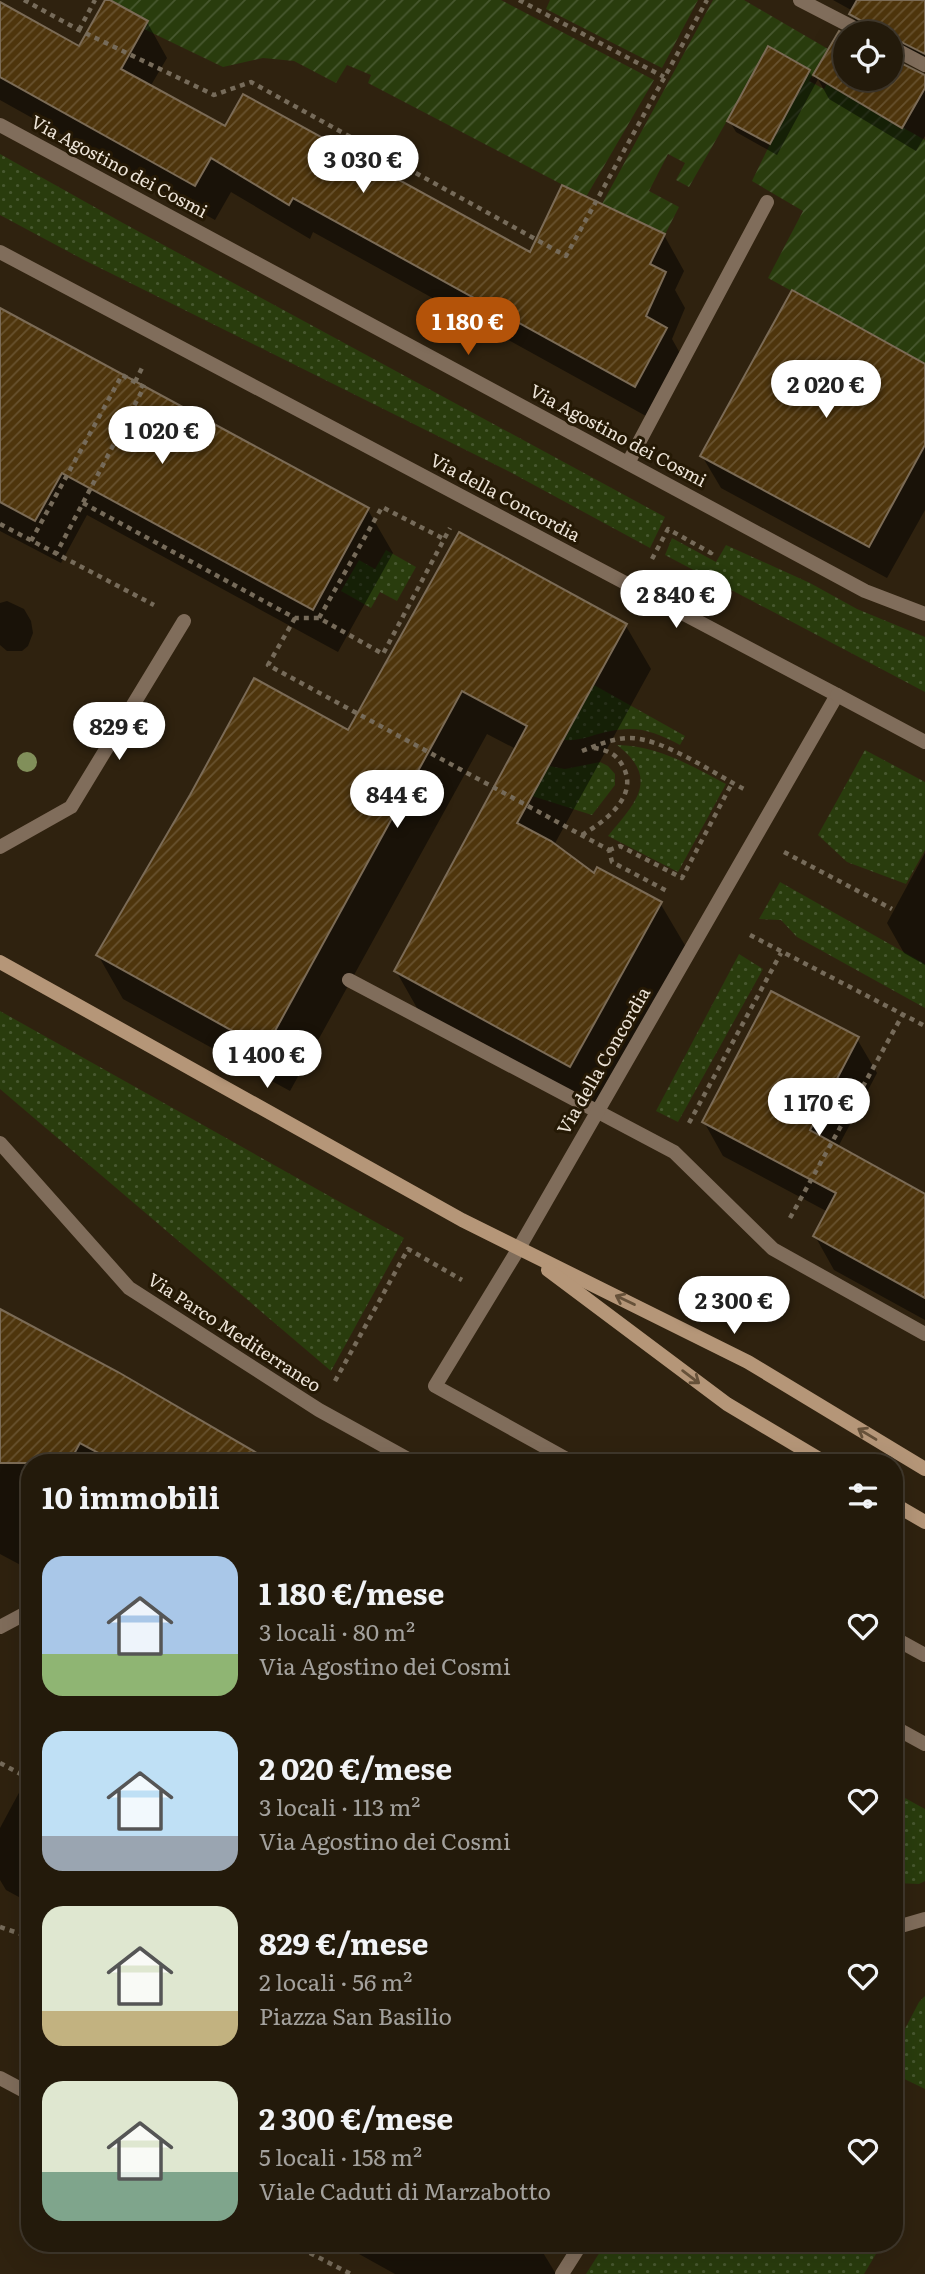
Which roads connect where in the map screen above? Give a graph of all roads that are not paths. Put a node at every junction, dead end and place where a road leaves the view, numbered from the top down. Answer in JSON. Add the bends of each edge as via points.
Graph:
{"nodes":[{"id":1,"x":800,"y":0,"type":"edge"},
{"id":2,"x":841,"y":21,"type":"edge"},
{"id":3,"x":903,"y":53,"type":"edge"},
{"id":4,"x":925,"y":65,"type":"edge"},
{"id":5,"x":0,"y":125,"type":"edge"},
{"id":6,"x":766,"y":202,"type":"dead end"},
{"id":7,"x":0,"y":252,"type":"edge"},
{"id":8,"x":628,"y":463,"type":"junction"},
{"id":9,"x":925,"y":614,"type":"edge"},
{"id":10,"x":184,"y":621,"type":"road end"},
{"id":11,"x":837,"y":695,"type":"junction"},
{"id":12,"x":925,"y":742,"type":"edge"},
{"id":13,"x":0,"y":847,"type":"edge"},
{"id":14,"x":0,"y":962,"type":"edge"},
{"id":15,"x":349,"y":980,"type":"dead end"},
{"id":16,"x":597,"y":1112,"type":"junction"},
{"id":17,"x":0,"y":1143,"type":"edge"},
{"id":18,"x":519,"y":1248,"type":"junction"},
{"id":19,"x":925,"y":1334,"type":"edge"},
{"id":20,"x":399,"y":1454,"type":"edge"},
{"id":21,"x":558,"y":1454,"type":"edge"},
{"id":22,"x":811,"y":1454,"type":"edge"},
{"id":23,"x":900,"y":1454,"type":"edge"},
{"id":24,"x":903,"y":1456,"type":"edge"},
{"id":25,"x":925,"y":1469,"type":"edge"},
{"id":26,"x":903,"y":1509,"type":"edge"},
{"id":27,"x":925,"y":1522,"type":"edge"},
{"id":28,"x":21,"y":1616,"type":"edge"},
{"id":29,"x":0,"y":1627,"type":"edge"},
{"id":30,"x":903,"y":1643,"type":"edge"},
{"id":31,"x":925,"y":1655,"type":"edge"},
{"id":32,"x":903,"y":1732,"type":"edge"},
{"id":33,"x":925,"y":1744,"type":"edge"},
{"id":34,"x":925,"y":1919,"type":"edge"},
{"id":35,"x":903,"y":1925,"type":"edge"},
{"id":36,"x":0,"y":2078,"type":"edge"},
{"id":37,"x":21,"y":2089,"type":"edge"},
{"id":38,"x":576,"y":2252,"type":"edge"},
{"id":39,"x":562,"y":2274,"type":"edge"}],
"edges":[{"from":1,"to":2,"type":"street"},
{"from":3,"to":4,"type":"street"},
{"from":5,"to":8,"type":"street","name":"Via Agostino dei Cosmi"},
{"from":6,"to":8,"type":"street"},
{"from":7,"to":11,"type":"street","name":"Via della Concordia"},
{"from":8,"to":9,"type":"street","name":"Via Agostino dei Cosmi","via":[[865,591]]},
{"from":10,"to":13,"type":"street","via":[[71,807]]},
{"from":11,"to":12,"type":"street"},
{"from":11,"to":16,"type":"street","name":"Via della Concordia"},
{"from":14,"to":18,"type":"street"},
{"from":15,"to":16,"type":"street"},
{"from":16,"to":18,"type":"street","name":"Via della Concordia"},
{"from":16,"to":19,"type":"street","via":[[674,1152],[773,1250]]},
{"from":17,"to":20,"type":"street","name":"Via Parco Mediterraneo","via":[[129,1288],[319,1410]]},
{"from":18,"to":21,"type":"street","name":"Via della Concordia","via":[[435,1387]]},
{"from":18,"to":22,"type":"street","one_way":true,"via":[[727,1404]]},
{"from":23,"to":18,"type":"street","one_way":true,"via":[[748,1362]]},
{"from":25,"to":24,"type":"street","one_way":true},
{"from":26,"to":27,"type":"street"},
{"from":28,"to":29,"type":"street"},
{"from":30,"to":31,"type":"street"},
{"from":32,"to":33,"type":"street"},
{"from":34,"to":35,"type":"street"},
{"from":36,"to":37,"type":"street"},
{"from":38,"to":39,"type":"street"}]}
